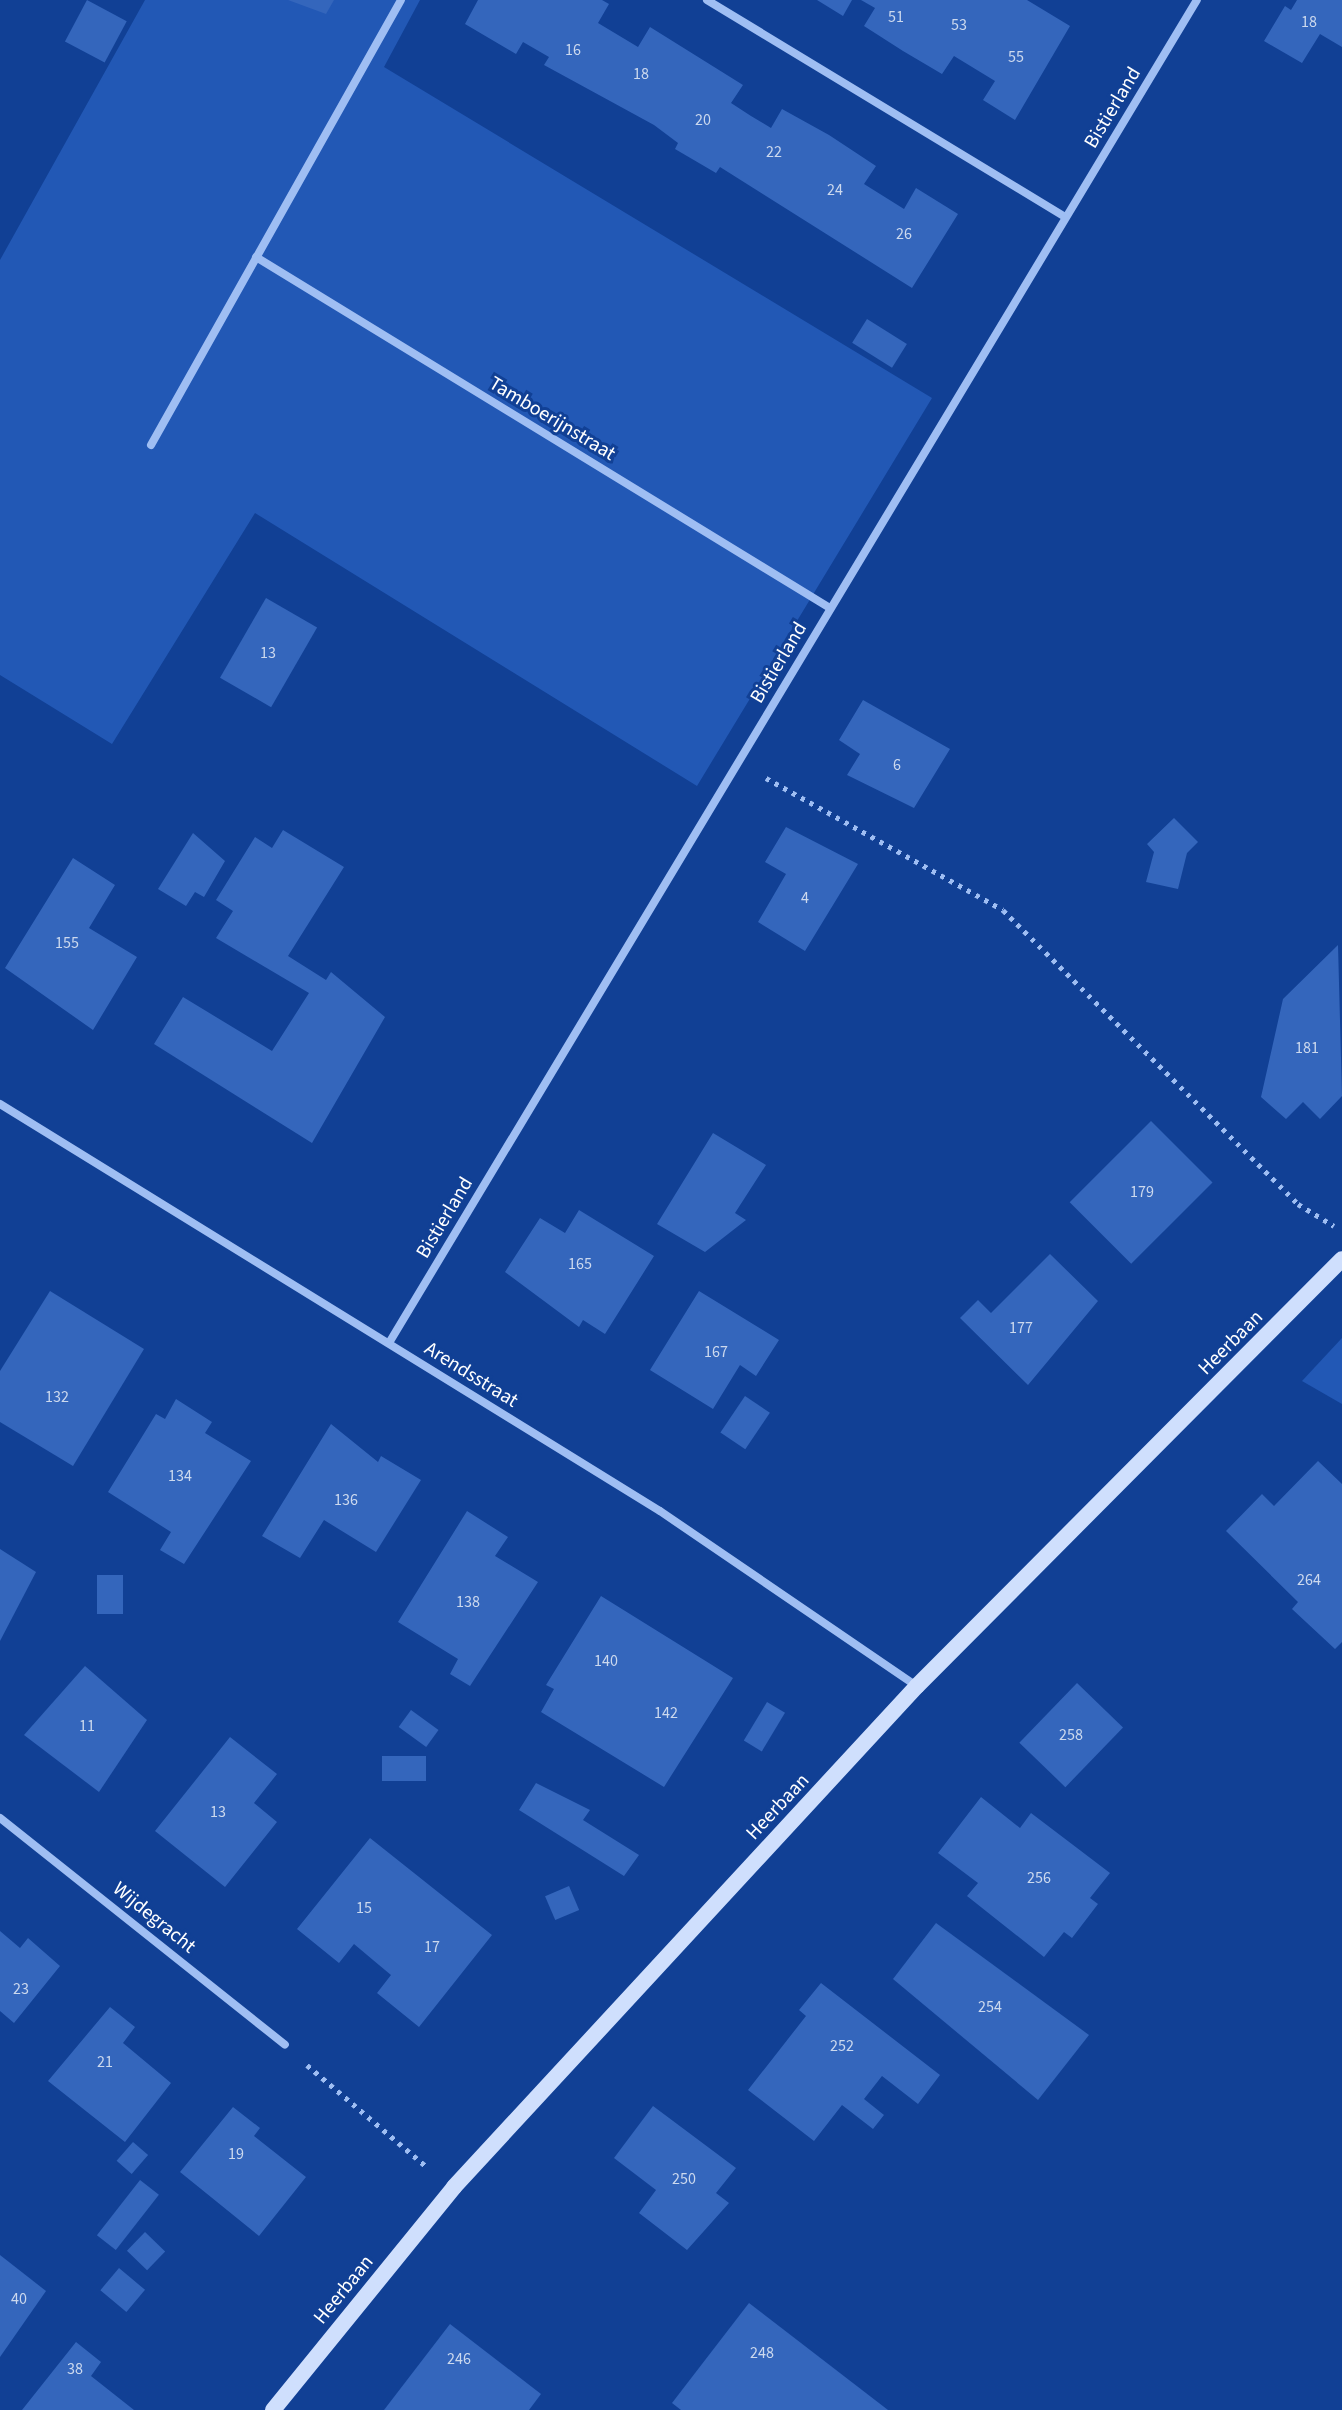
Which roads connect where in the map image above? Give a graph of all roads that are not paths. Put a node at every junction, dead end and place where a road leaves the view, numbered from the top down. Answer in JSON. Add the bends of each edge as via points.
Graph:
{"nodes":[{"id":1,"x":401,"y":0,"type":"edge"},
{"id":2,"x":707,"y":0,"type":"edge"},
{"id":3,"x":1197,"y":0,"type":"edge"},
{"id":4,"x":1066,"y":217,"type":"junction"},
{"id":5,"x":256,"y":257,"type":"junction"},
{"id":6,"x":151,"y":445,"type":"dead end"},
{"id":7,"x":830,"y":608,"type":"junction"},
{"id":8,"x":0,"y":1104,"type":"edge"},
{"id":9,"x":1342,"y":1259,"type":"edge"},
{"id":10,"x":389,"y":1343,"type":"junction"},
{"id":11,"x":917,"y":1686,"type":"junction"},
{"id":12,"x":0,"y":1818,"type":"edge"},
{"id":13,"x":285,"y":2045,"type":"road end"},
{"id":14,"x":273,"y":2410,"type":"edge"}],
"edges":[{"from":1,"to":5,"type":"street"},
{"from":2,"to":4,"type":"street"},
{"from":3,"to":4,"type":"street","name":"Bistierland"},
{"from":4,"to":7,"type":"street","name":"Bistierland"},
{"from":5,"to":6,"type":"street"},
{"from":5,"to":7,"type":"street","name":"Tamboerijnstraat"},
{"from":7,"to":10,"type":"street","name":"Bistierland"},
{"from":8,"to":10,"type":"street","name":"Arendsstraat"},
{"from":9,"to":11,"type":"street","name":"Heerbaan"},
{"from":10,"to":11,"type":"street","name":"Arendsstraat","via":[[660,1511]]},
{"from":11,"to":14,"type":"street","name":"Heerbaan","via":[[454,2187]]},
{"from":12,"to":13,"type":"street","name":"Wijdegracht"}]}
